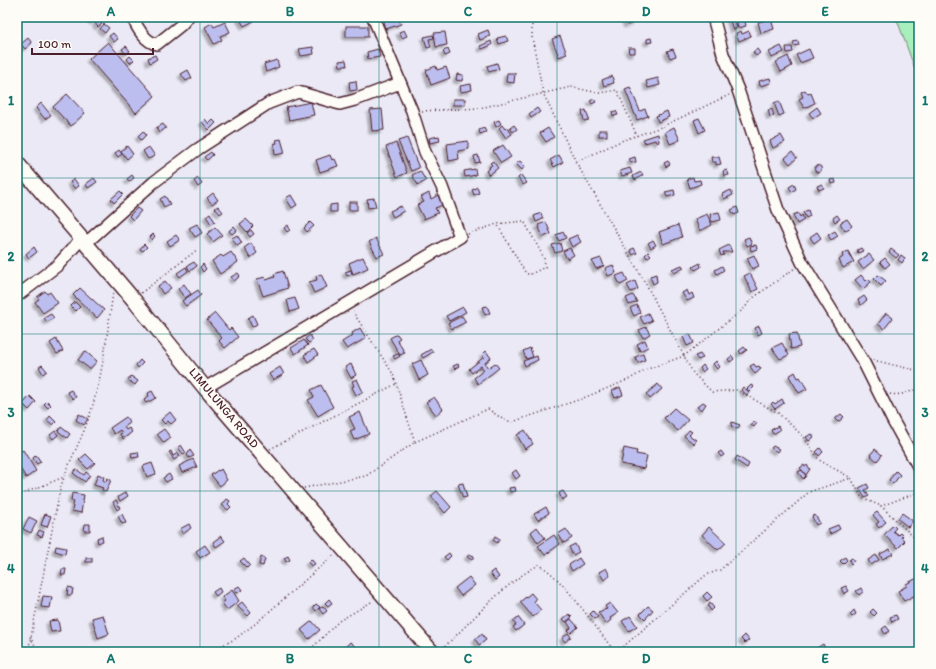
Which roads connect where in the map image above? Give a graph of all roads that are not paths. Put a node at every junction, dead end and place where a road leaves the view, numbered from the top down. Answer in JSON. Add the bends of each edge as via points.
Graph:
{"nodes":[{"id":1,"x":133,"y":17,"type":"edge"},
{"id":2,"x":188,"y":17,"type":"edge"},
{"id":3,"x":373,"y":17,"type":"edge"},
{"id":4,"x":714,"y":17,"type":"edge"},
{"id":5,"x":400,"y":83,"type":"junction"},
{"id":6,"x":17,"y":163,"type":"edge"},
{"id":7,"x":83,"y":241,"type":"junction"},
{"id":8,"x":17,"y":296,"type":"edge"},
{"id":9,"x":204,"y":388,"type":"junction"},
{"id":10,"x":919,"y":468,"type":"edge"},
{"id":11,"x":432,"y":652,"type":"edge"}],
"edges":[{"from":1,"to":2,"type":"street","via":[[152,44],[157,44]]},
{"from":3,"to":5,"type":"street"},
{"from":4,"to":10,"type":"street","via":[[723,54],[738,90],[778,210],[802,262],[860,356]]},
{"from":5,"to":7,"type":"street","via":[[340,104],[298,92],[269,103],[198,149]]},
{"from":5,"to":9,"type":"street","via":[[460,237]]},
{"from":6,"to":7,"type":"main road","name":"LIMULUNGA ROAD"},
{"from":7,"to":8,"type":"street","via":[[58,265]]},
{"from":7,"to":9,"type":"main road","name":"LIMULUNGA ROAD"},
{"from":9,"to":11,"type":"main road","name":"LIMULUNGA ROAD"}]}
